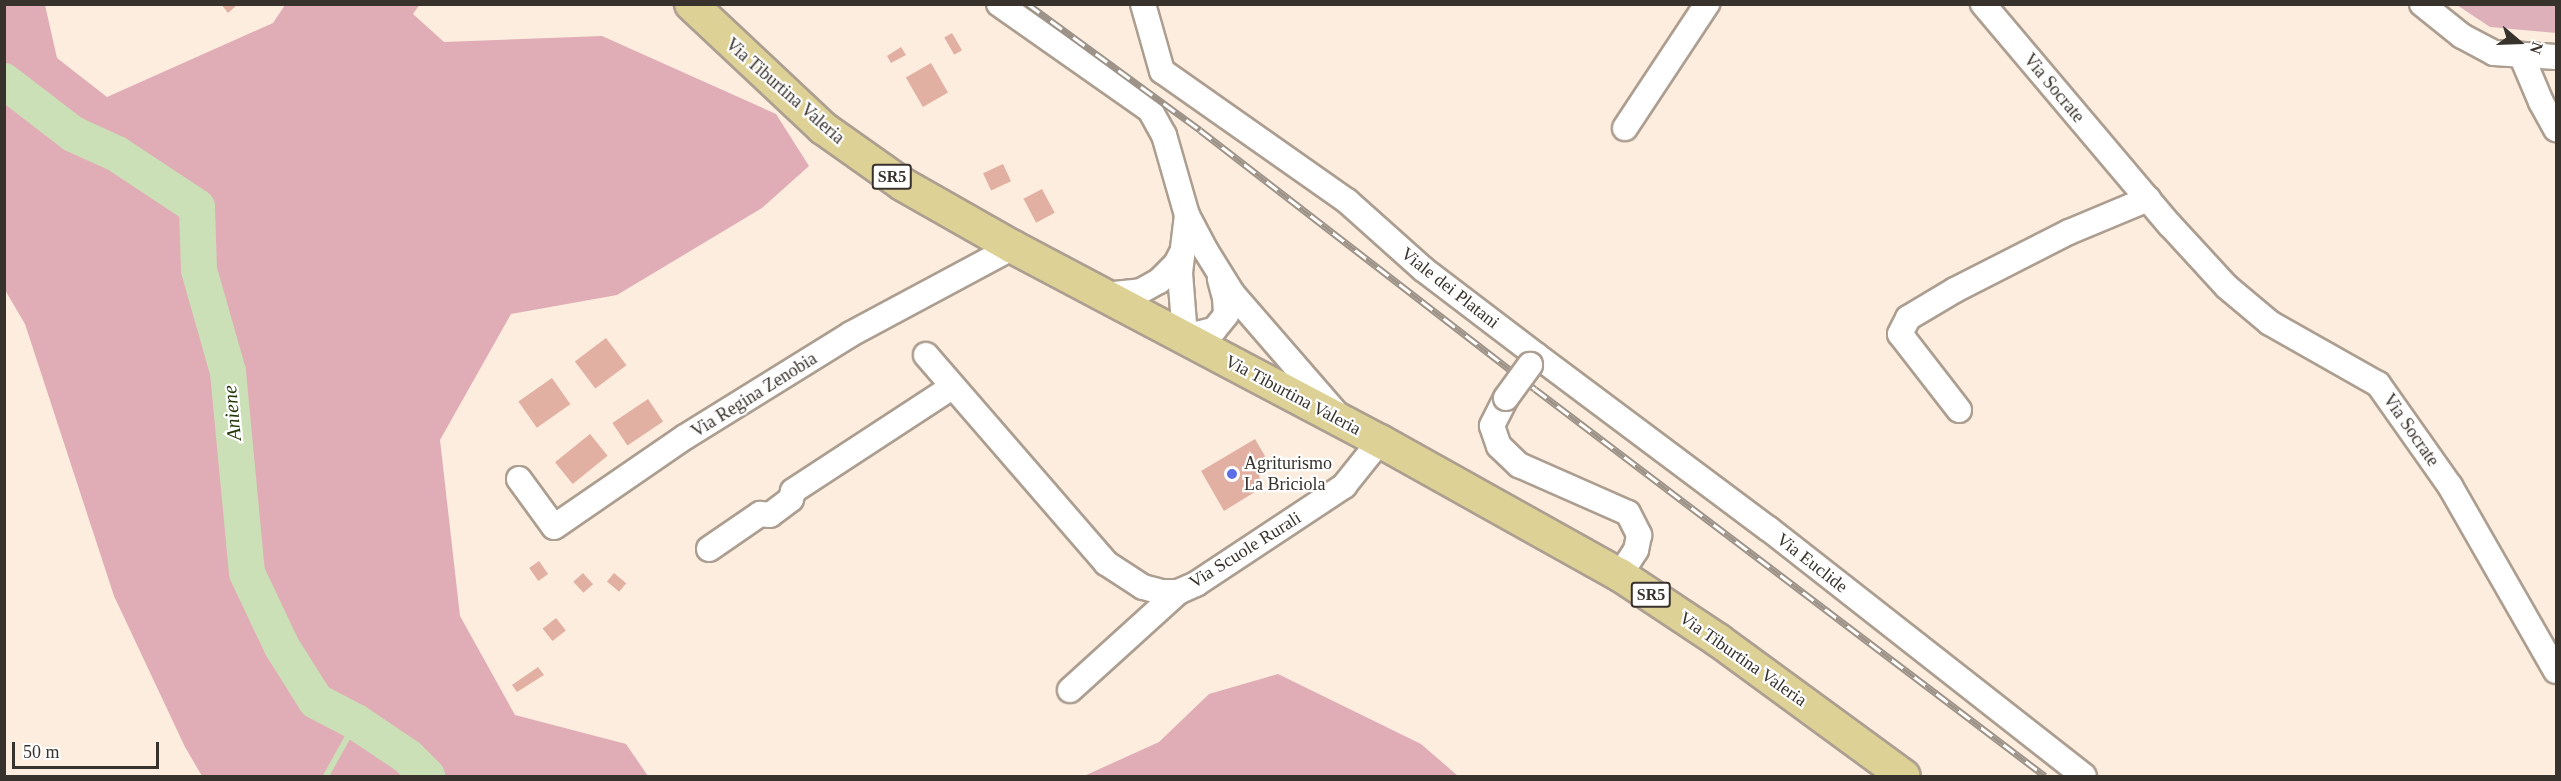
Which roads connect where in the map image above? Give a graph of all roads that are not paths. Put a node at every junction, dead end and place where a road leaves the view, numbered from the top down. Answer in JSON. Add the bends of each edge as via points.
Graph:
{"nodes":[{"id":1,"x":999,"y":4,"type":"edge"},
{"id":2,"x":1143,"y":4,"type":"edge"},
{"id":3,"x":1707,"y":4,"type":"edge"},
{"id":4,"x":1983,"y":4,"type":"edge"},
{"id":5,"x":2422,"y":4,"type":"edge"},
{"id":6,"x":699,"y":12,"type":"edge"},
{"id":7,"x":2523,"y":57,"type":"junction"},
{"id":8,"x":2556,"y":57,"type":"edge"},
{"id":9,"x":1625,"y":128,"type":"dead end"},
{"id":10,"x":2556,"y":129,"type":"edge"},
{"id":11,"x":2148,"y":199,"type":"junction"},
{"id":12,"x":1187,"y":215,"type":"junction"},
{"id":13,"x":1013,"y":247,"type":"junction"},
{"id":14,"x":1184,"y":247,"type":"junction"},
{"id":15,"x":1217,"y":268,"type":"junction"},
{"id":16,"x":1105,"y":295,"type":"junction"},
{"id":17,"x":1185,"y":338,"type":"junction"},
{"id":18,"x":926,"y":355,"type":"dead end"},
{"id":19,"x":1533,"y":360,"type":"junction"},
{"id":20,"x":952,"y":387,"type":"junction"},
{"id":21,"x":1959,"y":410,"type":"dead end"},
{"id":22,"x":1343,"y":421,"type":"junction"},
{"id":23,"x":1380,"y":441,"type":"junction"},
{"id":24,"x":519,"y":479,"type":"dead end"},
{"id":25,"x":709,"y":549,"type":"dead end"},
{"id":26,"x":1620,"y":575,"type":"junction"},
{"id":27,"x":1178,"y":591,"type":"junction"},
{"id":28,"x":2556,"y":671,"type":"edge"},
{"id":29,"x":1070,"y":690,"type":"dead end"},
{"id":30,"x":1904,"y":777,"type":"edge"},
{"id":31,"x":2085,"y":777,"type":"edge"}],
"edges":[{"from":1,"to":12,"type":"street","via":[[1149,110],[1164,135]]},
{"from":2,"to":19,"type":"street","name":"Viale dei Platani","via":[[1161,71],[1347,201]]},
{"from":3,"to":9,"type":"street"},
{"from":4,"to":11,"type":"street","name":"Via Socrate"},
{"from":5,"to":7,"type":"street","via":[[2462,36],[2486,49]]},
{"from":6,"to":13,"type":"main road","name":"Via Tiburtina Valeria","number":"SR5","via":[[823,128],[902,184]]},
{"from":7,"to":8,"type":"street"},
{"from":7,"to":10,"type":"street"},
{"from":11,"to":21,"type":"street","via":[[2069,232],[1908,318],[1900,334]]},
{"from":11,"to":28,"type":"street","name":"Via Socrate","via":[[2227,287],[2270,323],[2378,384],[2450,486]]},
{"from":12,"to":14,"type":"street"},
{"from":12,"to":15,"type":"street"},
{"from":13,"to":16,"type":"main road","name":"Via Tiburtina Valeria","number":"SR5"},
{"from":13,"to":24,"type":"street","name":"Via Regina Zenobia","via":[[851,334],[685,437],[554,527]]},
{"from":14,"to":16,"type":"street","via":[[1176,264],[1142,291]]},
{"from":14,"to":17,"type":"street","via":[[1180,273]]},
{"from":15,"to":17,"type":"street","via":[[1226,315],[1214,330]]},
{"from":15,"to":22,"type":"street","via":[[1232,293]]},
{"from":16,"to":17,"type":"main road","name":"Via Tiburtina Valeria","number":"SR5"},
{"from":17,"to":22,"type":"main road","name":"Via Tiburtina Valeria","number":"SR5"},
{"from":18,"to":20,"type":"street","name":"Via Scuole Rurali"},
{"from":19,"to":26,"type":"street","bridge":true,"via":[[1492,426],[1499,446],[1519,465],[1628,513],[1639,535],[1636,550]]},
{"from":19,"to":31,"type":"street","name":"Via Euclide","via":[[1769,529]]},
{"from":20,"to":25,"type":"street","via":[[793,491],[791,499],[770,515],[760,514]]},
{"from":20,"to":27,"type":"street","name":"Via Scuole Rurali","via":[[1106,563],[1143,587]]},
{"from":22,"to":23,"type":"main road","name":"Via Tiburtina Valeria","number":"SR5"},
{"from":23,"to":26,"type":"main road","name":"Via Tiburtina Valeria","number":"SR5"},
{"from":23,"to":27,"type":"street","name":"Via Scuole Rurali","via":[[1344,486],[1196,584]]},
{"from":26,"to":30,"type":"main road","name":"Via Tiburtina Valeria","number":"SR5","via":[[1718,640]]},
{"from":27,"to":29,"type":"street"}]}
